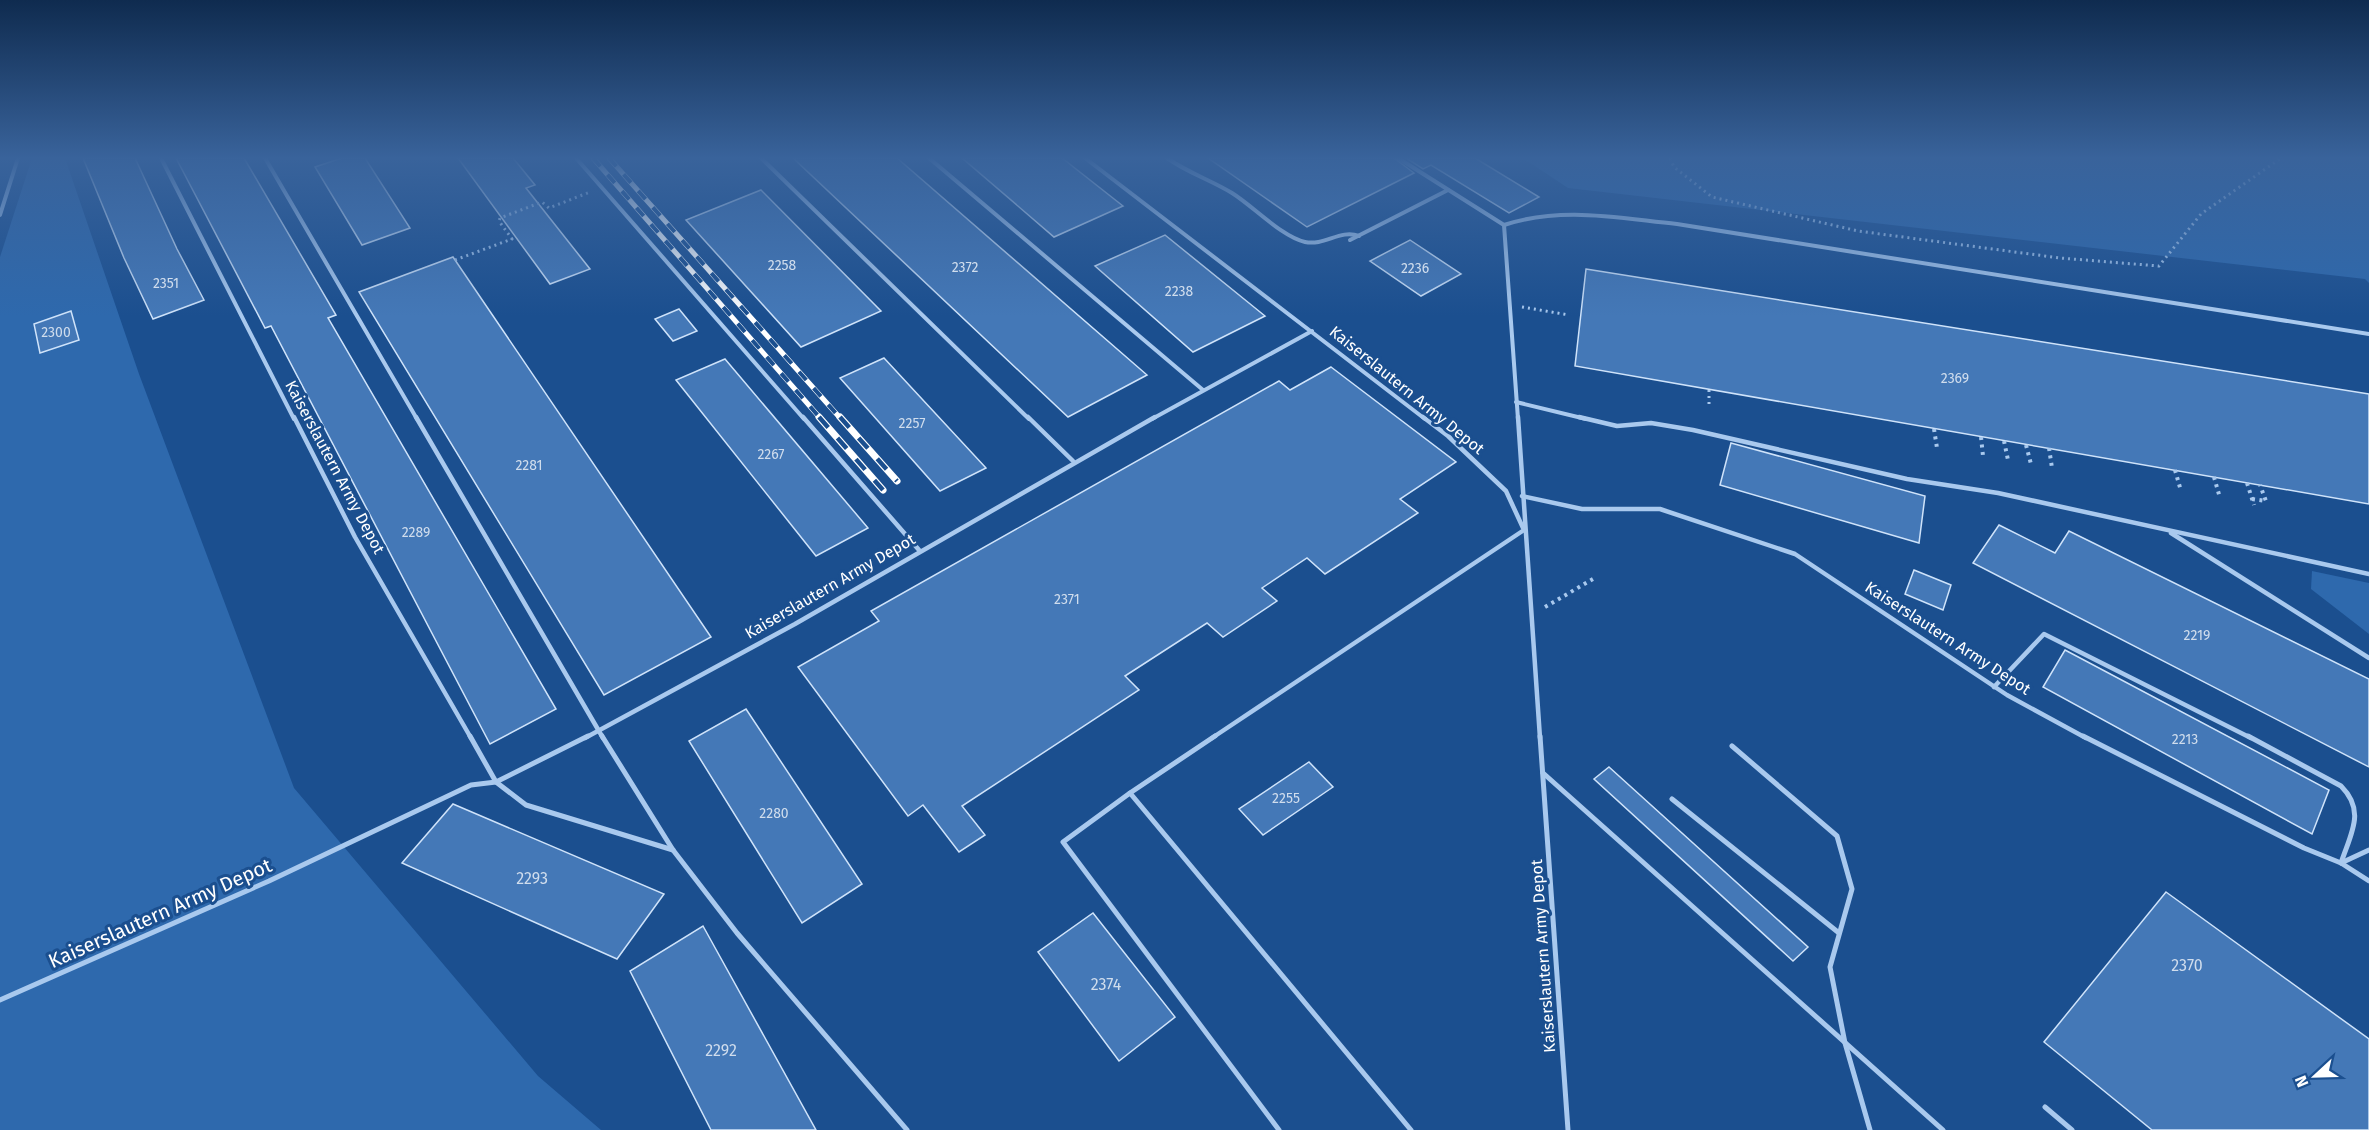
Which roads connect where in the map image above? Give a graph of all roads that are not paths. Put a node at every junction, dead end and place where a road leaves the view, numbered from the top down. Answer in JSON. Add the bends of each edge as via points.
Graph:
{"nodes":[{"id":1,"x":188,"y":211,"type":"edge"},
{"id":2,"x":296,"y":211,"type":"edge"},
{"id":3,"x":622,"y":211,"type":"edge"},
{"id":4,"x":815,"y":211,"type":"edge"},
{"id":5,"x":991,"y":211,"type":"edge"},
{"id":6,"x":1154,"y":211,"type":"edge"},
{"id":7,"x":1259,"y":211,"type":"edge"},
{"id":8,"x":1408,"y":211,"type":"edge"},
{"id":9,"x":1481,"y":211,"type":"edge"},
{"id":10,"x":1504,"y":225,"type":"junction"},
{"id":11,"x":1359,"y":236,"type":"junction"},
{"id":12,"x":1350,"y":240,"type":"dead end"},
{"id":13,"x":1312,"y":331,"type":"junction"},
{"id":14,"x":2369,"y":333,"type":"edge"},
{"id":15,"x":1203,"y":390,"type":"junction"},
{"id":16,"x":1516,"y":402,"type":"junction"},
{"id":17,"x":1073,"y":461,"type":"junction"},
{"id":18,"x":1522,"y":496,"type":"junction"},
{"id":19,"x":1524,"y":530,"type":"junction"},
{"id":20,"x":2166,"y":530,"type":"junction"},
{"id":21,"x":919,"y":550,"type":"junction"},
{"id":22,"x":2369,"y":574,"type":"edge"},
{"id":23,"x":2369,"y":658,"type":"edge"},
{"id":24,"x":1994,"y":687,"type":"junction"},
{"id":25,"x":599,"y":731,"type":"junction"},
{"id":26,"x":1732,"y":746,"type":"dead end"},
{"id":27,"x":1543,"y":773,"type":"junction"},
{"id":28,"x":496,"y":782,"type":"junction"},
{"id":29,"x":1130,"y":793,"type":"junction"},
{"id":30,"x":1672,"y":799,"type":"dead end"},
{"id":31,"x":673,"y":850,"type":"junction"},
{"id":32,"x":2369,"y":850,"type":"edge"},
{"id":33,"x":2341,"y":863,"type":"junction"},
{"id":34,"x":2369,"y":881,"type":"edge"},
{"id":35,"x":1839,"y":933,"type":"junction"},
{"id":36,"x":0,"y":1000,"type":"edge"},
{"id":37,"x":1845,"y":1043,"type":"junction"},
{"id":38,"x":2045,"y":1107,"type":"dead end"},
{"id":39,"x":907,"y":1130,"type":"edge"},
{"id":40,"x":1279,"y":1130,"type":"edge"},
{"id":41,"x":1411,"y":1130,"type":"edge"},
{"id":42,"x":1569,"y":1130,"type":"edge"},
{"id":43,"x":1870,"y":1130,"type":"edge"},
{"id":44,"x":1942,"y":1130,"type":"edge"},
{"id":45,"x":2072,"y":1130,"type":"edge"}],
"edges":[{"from":1,"to":28,"type":"lane","name":"Kaiserslautern Army Depot","via":[[354,537]]},
{"from":2,"to":25,"type":"lane"},
{"from":3,"to":21,"type":"lane"},
{"from":4,"to":17,"type":"lane"},
{"from":5,"to":15,"type":"lane"},
{"from":6,"to":13,"type":"lane","name":"Kaiserslautern Army Depot"},
{"from":7,"to":11,"type":"lane","via":[[1305,242],[1348,232]]},
{"from":8,"to":11,"type":"lane"},
{"from":9,"to":10,"type":"lane"},
{"from":10,"to":14,"type":"lane","via":[[1530,216],[1567,213],[1667,223]]},
{"from":10,"to":16,"type":"lane","name":"Kaiserslautern Army Depot"},
{"from":11,"to":12,"type":"lane"},
{"from":13,"to":15,"type":"lane","name":"Kaiserslautern Army Depot"},
{"from":13,"to":19,"type":"lane","name":"Kaiserslautern Army Depot","via":[[1448,436],[1506,491]]},
{"from":15,"to":17,"type":"lane","name":"Kaiserslautern Army Depot"},
{"from":16,"to":18,"type":"lane","name":"Kaiserslautern Army Depot"},
{"from":16,"to":20,"type":"lane","via":[[1617,426],[1651,423],[1694,430],[1907,479],[1998,493]]},
{"from":17,"to":21,"type":"lane","name":"Kaiserslautern Army Depot"},
{"from":18,"to":19,"type":"lane","name":"Kaiserslautern Army Depot"},
{"from":18,"to":24,"type":"lane","name":"Kaiserslautern Army Depot","via":[[1582,509],[1660,510],[1786,550]]},
{"from":19,"to":27,"type":"lane","name":"Kaiserslautern Army Depot"},
{"from":19,"to":29,"type":"lane"},
{"from":20,"to":22,"type":"lane"},
{"from":20,"to":23,"type":"lane"},
{"from":21,"to":25,"type":"lane","name":"Kaiserslautern Army Depot","via":[[795,624]]},
{"from":24,"to":33,"type":"lane","name":"Kaiserslautern Army Depot","via":[[2086,738]]},
{"from":24,"to":33,"type":"lane","via":[[2044,634],[2076,649],[2341,786],[2356,807]]},
{"from":25,"to":28,"type":"lane","name":"Kaiserslautern Army Depot"},
{"from":25,"to":31,"type":"lane"},
{"from":26,"to":35,"type":"lane","via":[[1837,836],[1852,889]]},
{"from":27,"to":37,"type":"lane"},
{"from":27,"to":42,"type":"lane","name":"Kaiserslautern Army Depot"},
{"from":28,"to":31,"type":"lane","name":"Kaiserslautern Army Depot","via":[[526,805]]},
{"from":28,"to":36,"type":"lane","name":"Kaiserslautern Army Depot","via":[[471,785],[269,881]]},
{"from":29,"to":40,"type":"lane","via":[[1063,842]]},
{"from":29,"to":41,"type":"lane"},
{"from":30,"to":35,"type":"lane"},
{"from":31,"to":39,"type":"lane","via":[[737,933]]},
{"from":32,"to":33,"type":"lane"},
{"from":33,"to":34,"type":"lane","name":"Kaiserslautern Army Depot"},
{"from":35,"to":37,"type":"lane","via":[[1830,967]]},
{"from":37,"to":43,"type":"lane"},
{"from":37,"to":44,"type":"lane"},
{"from":38,"to":45,"type":"lane"}]}
